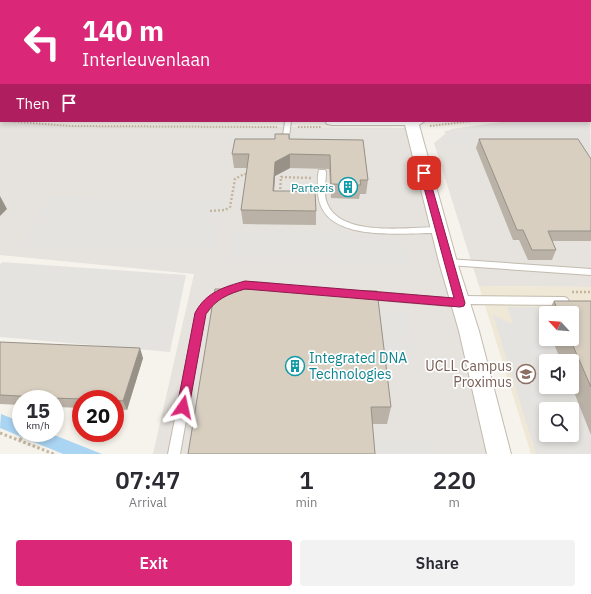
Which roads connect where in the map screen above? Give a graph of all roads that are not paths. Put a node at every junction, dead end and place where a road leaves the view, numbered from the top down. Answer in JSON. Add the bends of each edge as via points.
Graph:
{"nodes":[{"id":1,"x":414,"y":123,"type":"edge"},
{"id":2,"x":287,"y":124,"type":"edge"},
{"id":3,"x":328,"y":124,"type":"edge"},
{"id":4,"x":285,"y":145,"type":"edge"},
{"id":5,"x":322,"y":175,"type":"road end"},
{"id":6,"x":439,"y":230,"type":"junction"},
{"id":7,"x":448,"y":262,"type":"junction"},
{"id":8,"x":591,"y":272,"type":"edge"},
{"id":9,"x":324,"y":292,"type":"edge"},
{"id":10,"x":356,"y":294,"type":"edge"},
{"id":11,"x":460,"y":301,"type":"junction"},
{"id":12,"x":575,"y":302,"type":"edge"},
{"id":13,"x":174,"y":454,"type":"edge"},
{"id":14,"x":499,"y":454,"type":"edge"}],
"edges":[{"from":1,"to":3,"type":"street"},
{"from":1,"to":6,"type":"street"},
{"from":2,"to":4,"type":"lane"},
{"from":5,"to":6,"type":"lane","via":[[324,204],[333,218],[345,225],[358,230]]},
{"from":6,"to":7,"type":"street"},
{"from":7,"to":8,"type":"lane"},
{"from":7,"to":11,"type":"street"},
{"from":9,"to":13,"type":"lane","via":[[245,285],[218,294],[208,302],[201,313]]},
{"from":10,"to":11,"type":"lane"},
{"from":11,"to":12,"type":"lane"},
{"from":11,"to":14,"type":"street"}]}
